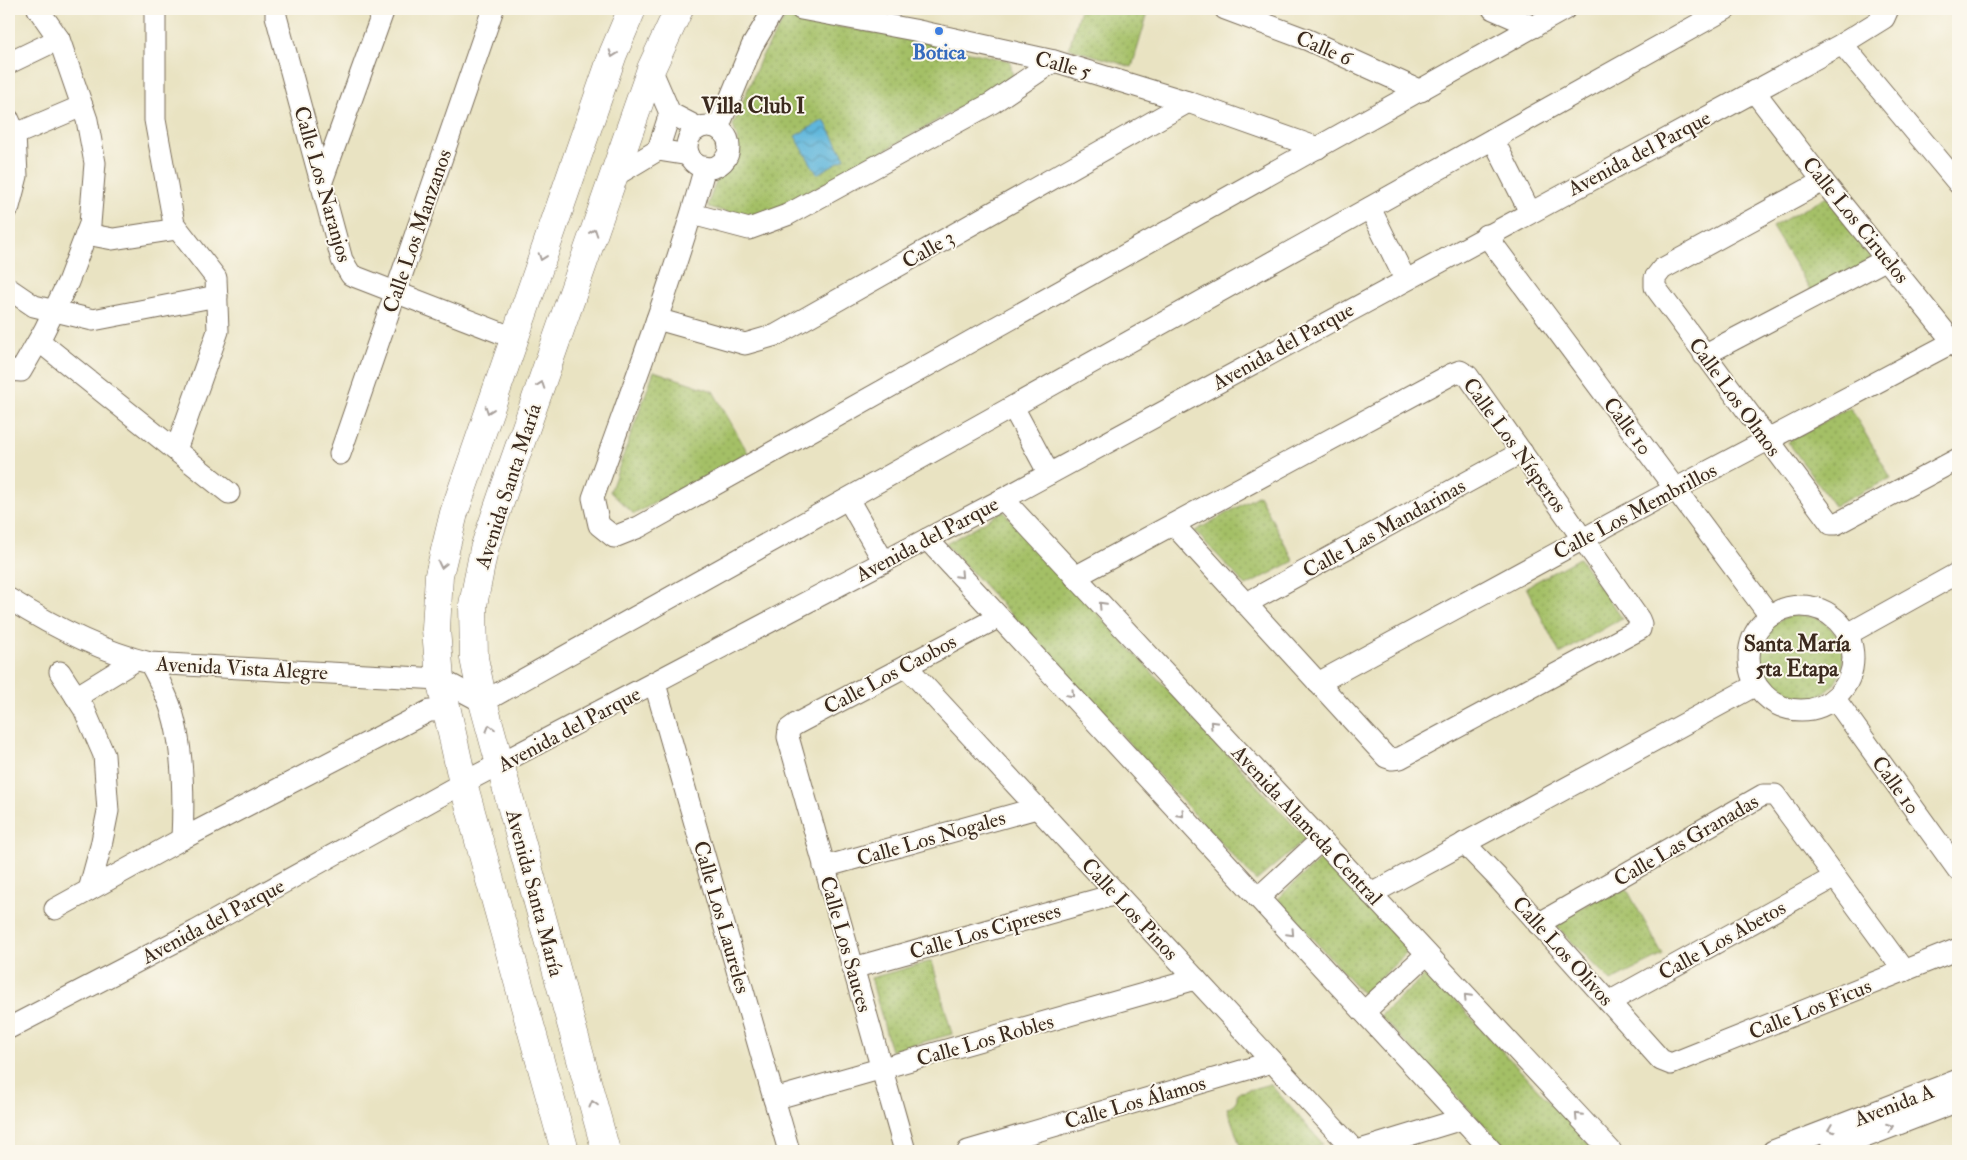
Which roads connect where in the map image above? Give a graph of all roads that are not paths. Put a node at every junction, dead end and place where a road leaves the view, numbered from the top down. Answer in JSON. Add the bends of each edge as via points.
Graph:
{"nodes":[{"id":1,"x":38,"y":9,"type":"edge"},
{"id":2,"x":155,"y":9,"type":"edge"},
{"id":3,"x":276,"y":9,"type":"edge"},
{"id":4,"x":384,"y":9,"type":"edge"},
{"id":5,"x":493,"y":9,"type":"edge"},
{"id":6,"x":632,"y":9,"type":"edge"},
{"id":7,"x":679,"y":9,"type":"edge"},
{"id":8,"x":774,"y":9,"type":"edge"},
{"id":9,"x":801,"y":9,"type":"edge"},
{"id":10,"x":1225,"y":9,"type":"edge"},
{"id":11,"x":1493,"y":9,"type":"edge"},
{"id":12,"x":1566,"y":9,"type":"edge"},
{"id":13,"x":1726,"y":9,"type":"edge"},
{"id":14,"x":1888,"y":9,"type":"edge"},
{"id":15,"x":1534,"y":27,"type":"junction"},
{"id":16,"x":59,"y":39,"type":"junction"},
{"id":17,"x":1842,"y":44,"type":"junction"},
{"id":18,"x":1054,"y":61,"type":"junction"},
{"id":19,"x":9,"y":63,"type":"edge"},
{"id":20,"x":651,"y":69,"type":"junction"},
{"id":21,"x":1421,"y":91,"type":"junction"},
{"id":22,"x":1754,"y":91,"type":"junction"},
{"id":23,"x":1188,"y":102,"type":"junction"},
{"id":24,"x":82,"y":106,"type":"junction"},
{"id":25,"x":670,"y":113,"type":"junction"},
{"id":26,"x":708,"y":128,"type":"junction"},
{"id":27,"x":11,"y":130,"type":"edge"},
{"id":28,"x":1493,"y":139,"type":"junction"},
{"id":29,"x":1318,"y":148,"type":"junction"},
{"id":30,"x":658,"y":150,"type":"junction"},
{"id":31,"x":697,"y":161,"type":"junction"},
{"id":32,"x":613,"y":178,"type":"junction"},
{"id":33,"x":1823,"y":181,"type":"junction"},
{"id":34,"x":1958,"y":183,"type":"edge"},
{"id":35,"x":321,"y":184,"type":"junction"},
{"id":36,"x":9,"y":207,"type":"edge"},
{"id":37,"x":1370,"y":208,"type":"junction"},
{"id":38,"x":1530,"y":212,"type":"junction"},
{"id":39,"x":692,"y":214,"type":"junction"},
{"id":40,"x":178,"y":229,"type":"junction"},
{"id":41,"x":86,"y":234,"type":"junction"},
{"id":42,"x":1486,"y":235,"type":"junction"},
{"id":43,"x":1887,"y":259,"type":"junction"},
{"id":44,"x":1405,"y":279,"type":"junction"},
{"id":45,"x":9,"y":289,"type":"edge"},
{"id":46,"x":396,"y":292,"type":"junction"},
{"id":47,"x":217,"y":296,"type":"junction"},
{"id":48,"x":54,"y":312,"type":"junction"},
{"id":49,"x":657,"y":319,"type":"junction"},
{"id":50,"x":517,"y":330,"type":"junction"},
{"id":51,"x":558,"y":334,"type":"junction"},
{"id":52,"x":39,"y":341,"type":"junction"},
{"id":53,"x":1956,"y":345,"type":"edge"},
{"id":54,"x":1704,"y":355,"type":"junction"},
{"id":55,"x":9,"y":370,"type":"edge"},
{"id":56,"x":1013,"y":407,"type":"junction"},
{"id":57,"x":1767,"y":440,"type":"junction"},
{"id":58,"x":176,"y":450,"type":"junction"},
{"id":59,"x":1522,"y":452,"type":"junction"},
{"id":60,"x":340,"y":454,"type":"dead end"},
{"id":61,"x":1958,"y":459,"type":"edge"},
{"id":62,"x":1049,"y":474,"type":"junction"},
{"id":63,"x":1675,"y":489,"type":"junction"},
{"id":64,"x":229,"y":493,"type":"dead end"},
{"id":65,"x":848,"y":499,"type":"junction"},
{"id":66,"x":1003,"y":499,"type":"junction"},
{"id":67,"x":1173,"y":524,"type":"junction"},
{"id":68,"x":928,"y":539,"type":"junction"},
{"id":69,"x":1584,"y":539,"type":"junction"},
{"id":70,"x":884,"y":562,"type":"junction"},
{"id":71,"x":1958,"y":573,"type":"edge"},
{"id":72,"x":1076,"y":577,"type":"junction"},
{"id":73,"x":9,"y":599,"type":"edge"},
{"id":74,"x":1246,"y":604,"type":"junction"},
{"id":75,"x":1770,"y":616,"type":"junction"},
{"id":76,"x":999,"y":617,"type":"junction"},
{"id":77,"x":1848,"y":634,"type":"junction"},
{"id":78,"x":143,"y":661,"type":"junction"},
{"id":79,"x":906,"y":666,"type":"junction"},
{"id":80,"x":60,"y":672,"type":"dead end"},
{"id":81,"x":440,"y":679,"type":"junction"},
{"id":82,"x":1318,"y":683,"type":"junction"},
{"id":83,"x":655,"y":684,"type":"junction"},
{"id":84,"x":1756,"y":685,"type":"junction"},
{"id":85,"x":76,"y":697,"type":"junction"},
{"id":86,"x":1834,"y":699,"type":"junction"},
{"id":87,"x":483,"y":702,"type":"junction"},
{"id":88,"x":447,"y":711,"type":"junction"},
{"id":89,"x":788,"y":737,"type":"joint"},
{"id":90,"x":500,"y":765,"type":"junction"},
{"id":91,"x":463,"y":784,"type":"junction"},
{"id":92,"x":1037,"y":808,"type":"junction"},
{"id":93,"x":182,"y":840,"type":"junction"},
{"id":94,"x":1322,"y":840,"type":"junction"},
{"id":95,"x":1464,"y":844,"type":"junction"},
{"id":96,"x":824,"y":867,"type":"junction"},
{"id":97,"x":1958,"y":870,"type":"edge"},
{"id":98,"x":1835,"y":877,"type":"junction"},
{"id":99,"x":89,"y":890,"type":"junction"},
{"id":100,"x":1117,"y":894,"type":"junction"},
{"id":101,"x":1371,"y":894,"type":"junction"},
{"id":102,"x":1258,"y":898,"type":"junction"},
{"id":103,"x":55,"y":909,"type":"dead end"},
{"id":104,"x":1538,"y":924,"type":"junction"},
{"id":105,"x":1958,"y":949,"type":"edge"},
{"id":106,"x":1427,"y":954,"type":"junction"},
{"id":107,"x":853,"y":968,"type":"junction"},
{"id":108,"x":1904,"y":972,"type":"junction"},
{"id":109,"x":1196,"y":979,"type":"junction"},
{"id":110,"x":1609,"y":1002,"type":"junction"},
{"id":111,"x":1364,"y":1012,"type":"junction"},
{"id":112,"x":9,"y":1028,"type":"edge"},
{"id":113,"x":1661,"y":1060,"type":"joint"},
{"id":114,"x":1272,"y":1062,"type":"junction"},
{"id":115,"x":882,"y":1069,"type":"junction"},
{"id":116,"x":1958,"y":1080,"type":"edge"},
{"id":117,"x":774,"y":1099,"type":"junction"},
{"id":118,"x":1958,"y":1101,"type":"edge"},
{"id":119,"x":1462,"y":1118,"type":"junction"},
{"id":120,"x":566,"y":1151,"type":"edge"},
{"id":121,"x":606,"y":1151,"type":"edge"},
{"id":122,"x":789,"y":1151,"type":"edge"},
{"id":123,"x":906,"y":1151,"type":"edge"},
{"id":124,"x":968,"y":1151,"type":"edge"},
{"id":125,"x":1356,"y":1151,"type":"edge"},
{"id":126,"x":1492,"y":1151,"type":"edge"},
{"id":127,"x":1611,"y":1151,"type":"edge"},
{"id":128,"x":1774,"y":1151,"type":"edge"},
{"id":129,"x":1829,"y":1151,"type":"edge"}],
"edges":[{"from":1,"to":16,"type":"street"},
{"from":2,"to":40,"type":"street","via":[[156,120],[174,224]]},
{"from":3,"to":35,"type":"street","name":"Calle Los Naranjos"},
{"from":4,"to":35,"type":"street"},
{"from":5,"to":46,"type":"street","name":"Calle Los Manzanos"},
{"from":6,"to":50,"type":"main road","name":"Avenida Santa María","one_way":true,"via":[[615,47]]},
{"from":7,"to":20,"type":"main road","name":"Avenida Santa María"},
{"from":8,"to":26,"type":"street"},
{"from":9,"to":18,"type":"street","name":"Calle 5"},
{"from":10,"to":21,"type":"street","name":"Calle 6","via":[[1308,40]]},
{"from":11,"to":15,"type":"street"},
{"from":12,"to":15,"type":"street"},
{"from":13,"to":28,"type":"street"},
{"from":14,"to":17,"type":"street","name":"Avenida del Parque","via":[[1884,18]]},
{"from":15,"to":21,"type":"street"},
{"from":16,"to":19,"type":"street"},
{"from":16,"to":24,"type":"street"},
{"from":17,"to":22,"type":"street","name":"Avenida del Parque"},
{"from":17,"to":34,"type":"street"},
{"from":18,"to":23,"type":"street","name":"Calle 5"},
{"from":18,"to":39,"type":"street","via":[[992,102],[787,215],[749,229]]},
{"from":20,"to":25,"type":"street"},
{"from":20,"to":32,"type":"main road","name":"Avenida Santa María"},
{"from":21,"to":29,"type":"street"},
{"from":22,"to":33,"type":"street","name":"Calle Los Ciruelos"},
{"from":22,"to":38,"type":"street","name":"Avenida del Parque"},
{"from":23,"to":29,"type":"street","name":"Calle 5"},
{"from":23,"to":49,"type":"street","name":"Calle 3","via":[[776,335],[745,344]]},
{"from":24,"to":27,"type":"street"},
{"from":24,"to":41,"type":"street","via":[[95,163],[90,224]]},
{"from":25,"to":26,"type":"street"},
{"from":25,"to":30,"type":"street"},
{"from":26,"to":31,"type":"street","via":[[694,132],[688,142]]},
{"from":26,"to":31,"type":"street","via":[[727,138],[729,150],[718,165]]},
{"from":27,"to":36,"type":"street","via":[[17,176]]},
{"from":28,"to":37,"type":"street"},
{"from":28,"to":38,"type":"street"},
{"from":29,"to":49,"type":"street","via":[[648,522],[614,537],[599,525],[593,498]]},
{"from":30,"to":31,"type":"street"},
{"from":30,"to":32,"type":"street"},
{"from":31,"to":39,"type":"street"},
{"from":51,"to":32,"type":"main road","name":"Avenida Santa María","one_way":true},
{"from":33,"to":43,"type":"street","name":"Calle Los Ciruelos"},
{"from":33,"to":54,"type":"street","name":"Calle Los Olmos","via":[[1662,270],[1655,278],[1655,287]]},
{"from":35,"to":46,"type":"street","name":"Calle Los Naranjos","via":[[342,260],[351,275]]},
{"from":37,"to":44,"type":"street"},
{"from":37,"to":56,"type":"street"},
{"from":38,"to":42,"type":"street","name":"Avenida del Parque"},
{"from":39,"to":49,"type":"street"},
{"from":40,"to":41,"type":"street","via":[[113,239]]},
{"from":40,"to":47,"type":"street","via":[[216,278]]},
{"from":41,"to":48,"type":"street"},
{"from":42,"to":44,"type":"street","name":"Avenida del Parque"},
{"from":42,"to":63,"type":"street","name":"Calle 10"},
{"from":43,"to":53,"type":"street","name":"Calle Los Ciruelos"},
{"from":43,"to":54,"type":"street"},
{"from":44,"to":62,"type":"street","name":"Avenida del Parque"},
{"from":45,"to":48,"type":"street","via":[[34,306]]},
{"from":46,"to":50,"type":"street","name":"Calle Los Naranjos"},
{"from":46,"to":60,"type":"street","name":"Calle Los Manzanos"},
{"from":47,"to":48,"type":"street","via":[[93,320]]},
{"from":47,"to":58,"type":"street","via":[[218,331]]},
{"from":48,"to":52,"type":"street"},
{"from":50,"to":51,"type":"main road"},
{"from":50,"to":81,"type":"main road","name":"Avenida Santa María","one_way":true,"via":[[454,513],[439,575],[436,629]]},
{"from":87,"to":51,"type":"main road","name":"Avenida Santa María","one_way":true,"via":[[474,658],[473,605],[484,549]]},
{"from":52,"to":55,"type":"street","via":[[21,371]]},
{"from":52,"to":58,"type":"street"},
{"from":53,"to":57,"type":"street","name":"Calle Los Membrillos"},
{"from":54,"to":57,"type":"street","name":"Calle Los Olmos"},
{"from":56,"to":62,"type":"street"},
{"from":56,"to":65,"type":"street"},
{"from":57,"to":61,"type":"street","name":"Calle Los Olmos","via":[[1833,525]]},
{"from":57,"to":63,"type":"street","name":"Calle Los Membrillos"},
{"from":58,"to":64,"type":"street"},
{"from":59,"to":67,"type":"street","name":"Calle Los Nísperos","via":[[1468,376],[1460,371]]},
{"from":59,"to":69,"type":"street","name":"Calle Los Nísperos"},
{"from":59,"to":74,"type":"street","name":"Calle Las Mandarinas"},
{"from":62,"to":66,"type":"street","name":"Avenida del Parque"},
{"from":63,"to":69,"type":"street","name":"Calle Los Membrillos"},
{"from":63,"to":75,"type":"street","name":"Calle 10"},
{"from":65,"to":70,"type":"street"},
{"from":65,"to":87,"type":"street"},
{"from":66,"to":68,"type":"street","name":"Avenida del Parque"},
{"from":66,"to":72,"type":"street","name":"Avenida Alameda Central"},
{"from":67,"to":72,"type":"street","name":"Calle Los Nísperos"},
{"from":67,"to":74,"type":"street"},
{"from":68,"to":70,"type":"street","name":"Avenida del Parque"},
{"from":68,"to":76,"type":"street","one_way":true},
{"from":69,"to":82,"type":"street","name":"Calle Los Membrillos"},
{"from":69,"to":82,"type":"street","name":"Calle Los Nísperos","via":[[1639,619],[1640,629],[1392,760]]},
{"from":70,"to":83,"type":"street","name":"Avenida del Parque"},
{"from":71,"to":77,"type":"street"},
{"from":94,"to":72,"type":"street","name":"Avenida Alameda Central","one_way":true},
{"from":73,"to":78,"type":"street","name":"Avenida Vista Alegre","via":[[72,633],[122,656]]},
{"from":74,"to":82,"type":"street"},
{"from":75,"to":77,"type":"street","via":[[1786,608],[1804,606],[1821,610],[1837,620]]},
{"from":75,"to":84,"type":"street","via":[[1759,626],[1748,655]]},
{"from":76,"to":79,"type":"street","name":"Calle Los Caobos"},
{"from":76,"to":102,"type":"street","one_way":true},
{"from":77,"to":86,"type":"street","via":[[1853,651],[1852,669],[1846,685]]},
{"from":78,"to":81,"type":"street","name":"Avenida Vista Alegre"},
{"from":78,"to":85,"type":"street"},
{"from":78,"to":93,"type":"street","via":[[168,699],[178,740],[184,808]]},
{"from":79,"to":89,"type":"street","name":"Calle Los Caobos","via":[[796,724],[789,729]]},
{"from":79,"to":92,"type":"street","name":"Calle Los Pinos"},
{"from":80,"to":85,"type":"street"},
{"from":81,"to":87,"type":"street","name":"Avenida Vista Alegre"},
{"from":81,"to":88,"type":"main road","name":"Avenida Santa María"},
{"from":83,"to":90,"type":"street","name":"Avenida del Parque"},
{"from":83,"to":117,"type":"street","name":"Calle Los Laureles"},
{"from":84,"to":86,"type":"street","via":[[1783,707],[1801,711],[1819,708]]},
{"from":84,"to":95,"type":"street"},
{"from":85,"to":99,"type":"street","via":[[104,755],[108,811]]},
{"from":86,"to":97,"type":"street","name":"Calle 10"},
{"from":90,"to":87,"type":"main road","name":"Avenida Santa María","one_way":true},
{"from":88,"to":91,"type":"main road","name":"Avenida Santa María"},
{"from":88,"to":93,"type":"street","via":[[429,711]]},
{"from":89,"to":96,"type":"street","name":"Calle Los Sauces"},
{"from":90,"to":91,"type":"street","name":"Avenida del Parque"},
{"from":121,"to":90,"type":"main road","name":"Avenida Santa María","one_way":true},
{"from":91,"to":112,"type":"street","name":"Avenida del Parque","via":[[196,931]]},
{"from":91,"to":120,"type":"main road","name":"Avenida Santa María"},
{"from":92,"to":96,"type":"street","name":"Calle Los Nogales"},
{"from":92,"to":100,"type":"street","name":"Calle Los Pinos"},
{"from":93,"to":99,"type":"street"},
{"from":94,"to":101,"type":"street","name":"Avenida Alameda Central"},
{"from":94,"to":102,"type":"street"},
{"from":95,"to":101,"type":"street"},
{"from":95,"to":104,"type":"street","name":"Calle Los Olivos"},
{"from":96,"to":107,"type":"street","name":"Calle Los Sauces"},
{"from":98,"to":104,"type":"street","name":"Calle Las Granadas","via":[[1775,795],[1768,794]]},
{"from":98,"to":108,"type":"street","name":"Calle Las Granadas"},
{"from":98,"to":110,"type":"street","name":"Calle Los Abetos"},
{"from":99,"to":103,"type":"street"},
{"from":100,"to":107,"type":"street","name":"Calle Los Cipreses"},
{"from":100,"to":109,"type":"street","name":"Calle Los Pinos"},
{"from":101,"to":106,"type":"street","name":"Avenida Alameda Central"},
{"from":102,"to":111,"type":"street","one_way":true},
{"from":104,"to":110,"type":"street","name":"Calle Los Olivos"},
{"from":105,"to":108,"type":"street","name":"Calle Los Ficus"},
{"from":106,"to":111,"type":"street"},
{"from":127,"to":106,"type":"street","name":"Avenida Alameda Central","one_way":true},
{"from":107,"to":115,"type":"street","name":"Calle Los Sauces"},
{"from":108,"to":113,"type":"street","name":"Calle Los Ficus","via":[[1671,1064]]},
{"from":109,"to":114,"type":"street","name":"Calle Los Pinos"},
{"from":109,"to":115,"type":"street","name":"Calle Los Robles"},
{"from":110,"to":113,"type":"street","name":"Calle Los Olivos"},
{"from":111,"to":119,"type":"street"},
{"from":114,"to":124,"type":"street","name":"Calle Los Álamos"},
{"from":114,"to":125,"type":"street","name":"Calle Los Pinos"},
{"from":115,"to":117,"type":"street","name":"Calle Los Robles"},
{"from":115,"to":123,"type":"street","name":"Calle Los Sauces"},
{"from":116,"to":128,"type":"street","name":"Avenida A","one_way":true},
{"from":117,"to":122,"type":"street","name":"Calle Los Laureles"},
{"from":129,"to":118,"type":"street","name":"Avenida A","one_way":true},
{"from":119,"to":125,"type":"street"},
{"from":119,"to":126,"type":"street"}]}
